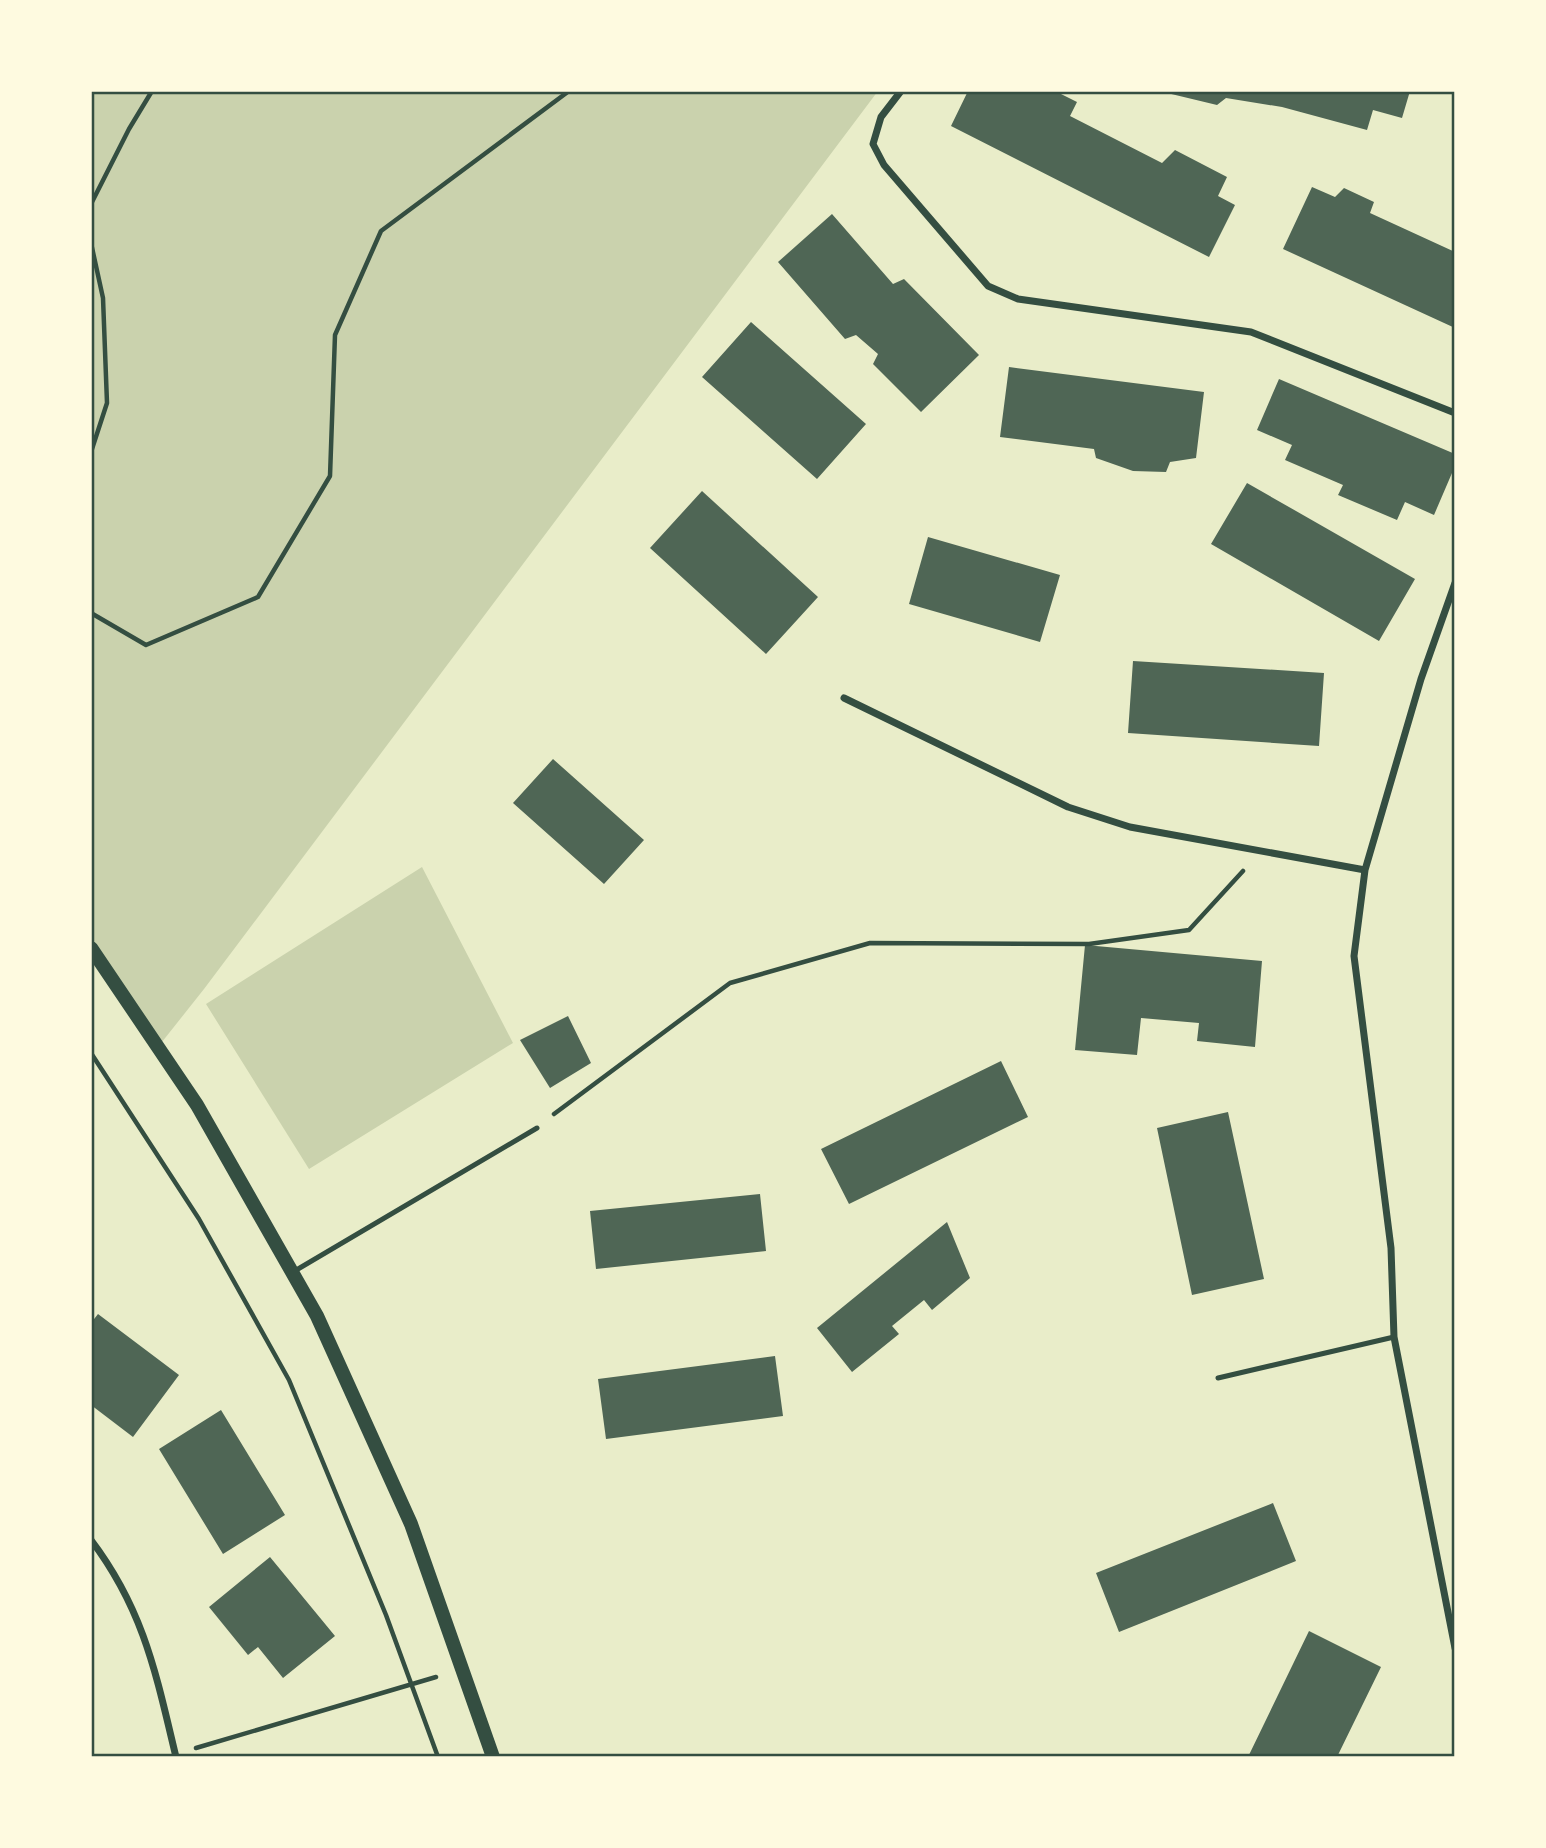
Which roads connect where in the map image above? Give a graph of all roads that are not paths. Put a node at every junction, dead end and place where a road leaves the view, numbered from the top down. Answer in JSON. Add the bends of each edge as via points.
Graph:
{"nodes":[{"id":1,"x":901,"y":91,"type":"edge"},
{"id":2,"x":1455,"y":413,"type":"edge"},
{"id":3,"x":1455,"y":583,"type":"edge"},
{"id":4,"x":844,"y":698,"type":"dead end"},
{"id":5,"x":1365,"y":870,"type":"junction"},
{"id":6,"x":91,"y":948,"type":"edge"},
{"id":7,"x":537,"y":1128,"type":"road end"},
{"id":8,"x":292,"y":1273,"type":"junction"},
{"id":9,"x":1394,"y":1337,"type":"junction"},
{"id":10,"x":1218,"y":1378,"type":"dead end"},
{"id":11,"x":91,"y":1540,"type":"edge"},
{"id":12,"x":1455,"y":1648,"type":"edge"},
{"id":13,"x":175,"y":1756,"type":"edge"},
{"id":14,"x":493,"y":1757,"type":"edge"}],
"edges":[{"from":1,"to":2,"type":"street","via":[[881,117],[873,144],[884,165],[988,286],[1018,299],[1251,332]]},
{"from":3,"to":5,"type":"street","via":[[1421,679]]},
{"from":4,"to":5,"type":"street","via":[[1068,807],[1130,827]]},
{"from":5,"to":9,"type":"street","via":[[1354,956],[1391,1248]]},
{"from":6,"to":8,"type":"main road","via":[[197,1105]]},
{"from":7,"to":8,"type":"lane"},
{"from":8,"to":14,"type":"main road","via":[[317,1316],[411,1524]]},
{"from":9,"to":10,"type":"lane"},
{"from":9,"to":12,"type":"street"},
{"from":11,"to":13,"type":"street","via":[[140,1624]]}]}
